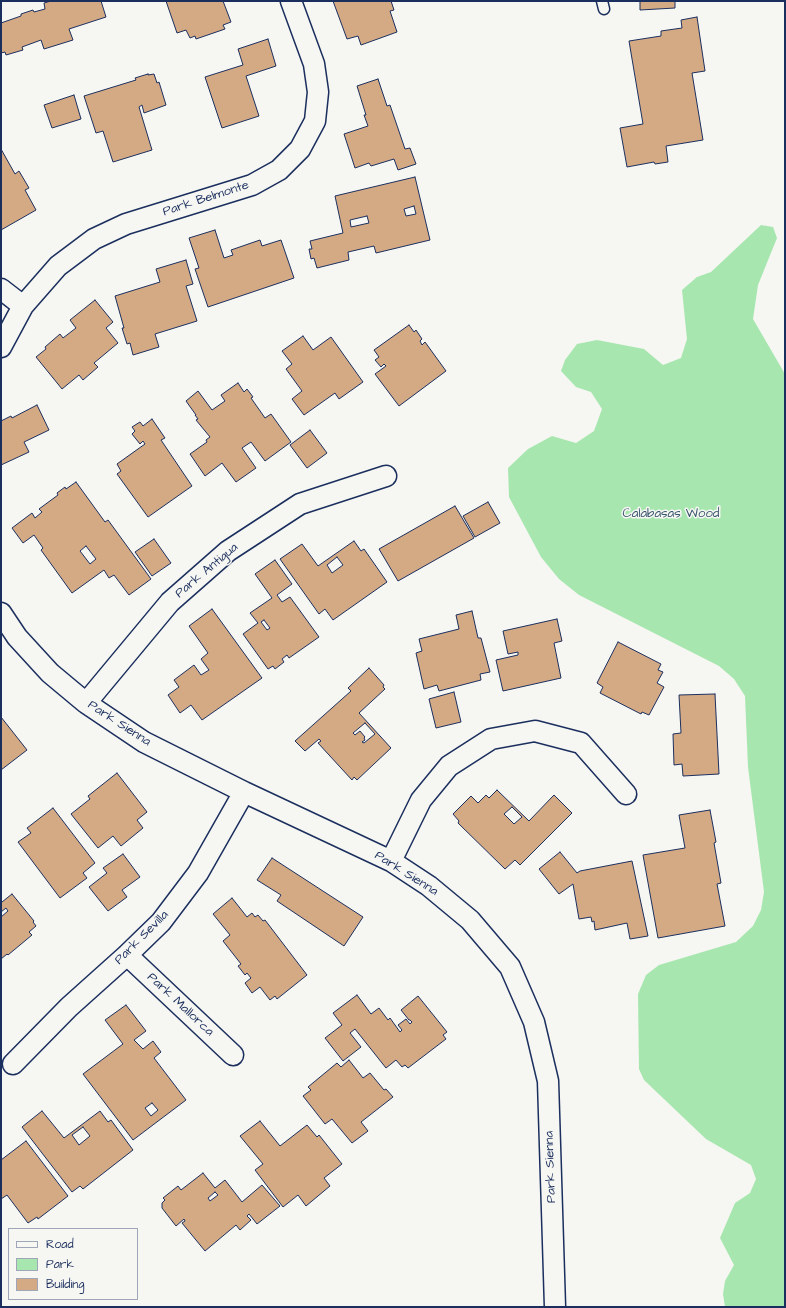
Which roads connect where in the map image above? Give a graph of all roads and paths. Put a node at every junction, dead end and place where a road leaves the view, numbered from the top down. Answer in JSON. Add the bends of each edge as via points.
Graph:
{"nodes":[{"id":1,"x":291,"y":1,"type":"edge"},
{"id":2,"x":1,"y":289,"type":"edge"},
{"id":3,"x":23,"y":306,"type":"junction"},
{"id":4,"x":1,"y":347,"type":"edge"},
{"id":5,"x":386,"y":476,"type":"dead end"},
{"id":6,"x":1,"y":613,"type":"edge"},
{"id":7,"x":86,"y":703,"type":"junction"},
{"id":8,"x":244,"y":792,"type":"junction"},
{"id":9,"x":626,"y":794,"type":"dead end"},
{"id":10,"x":390,"y":861,"type":"junction"},
{"id":11,"x":127,"y":955,"type":"junction"},
{"id":12,"x":233,"y":1055,"type":"dead end"},
{"id":13,"x":13,"y":1064,"type":"dead end"},
{"id":14,"x":555,"y":1307,"type":"edge"}],
"edges":[{"from":1,"to":3,"type":"street","name":"Park Belmonte","via":[[314,64],[318,92],[315,121],[300,150],[279,170],[252,185],[126,224],[94,239],[58,266]]},
{"from":2,"to":3,"type":"street"},
{"from":3,"to":4,"type":"street","name":"Park Belmonte"},
{"from":5,"to":7,"type":"street","name":"Park Antigua","via":[[300,504],[228,551],[170,602]]},
{"from":6,"to":7,"type":"street","name":"Park Sienna","via":[[17,637],[50,673]]},
{"from":7,"to":8,"type":"street","name":"Park Sienna","via":[[144,742]]},
{"from":8,"to":10,"type":"street","name":"Park Sienna"},
{"from":8,"to":11,"type":"street","name":"Park Sevilla","via":[[198,873],[161,922]]},
{"from":9,"to":10,"type":"street","via":[[581,743],[535,731],[491,739],[449,766],[422,800]]},
{"from":10,"to":14,"type":"street","name":"Park Sienna","via":[[429,886],[470,920],[510,967],[534,1022],[548,1082]]},
{"from":11,"to":12,"type":"street","name":"Park Mallorca"},
{"from":11,"to":13,"type":"street","name":"Park Sevilla","via":[[69,1007]]}]}
